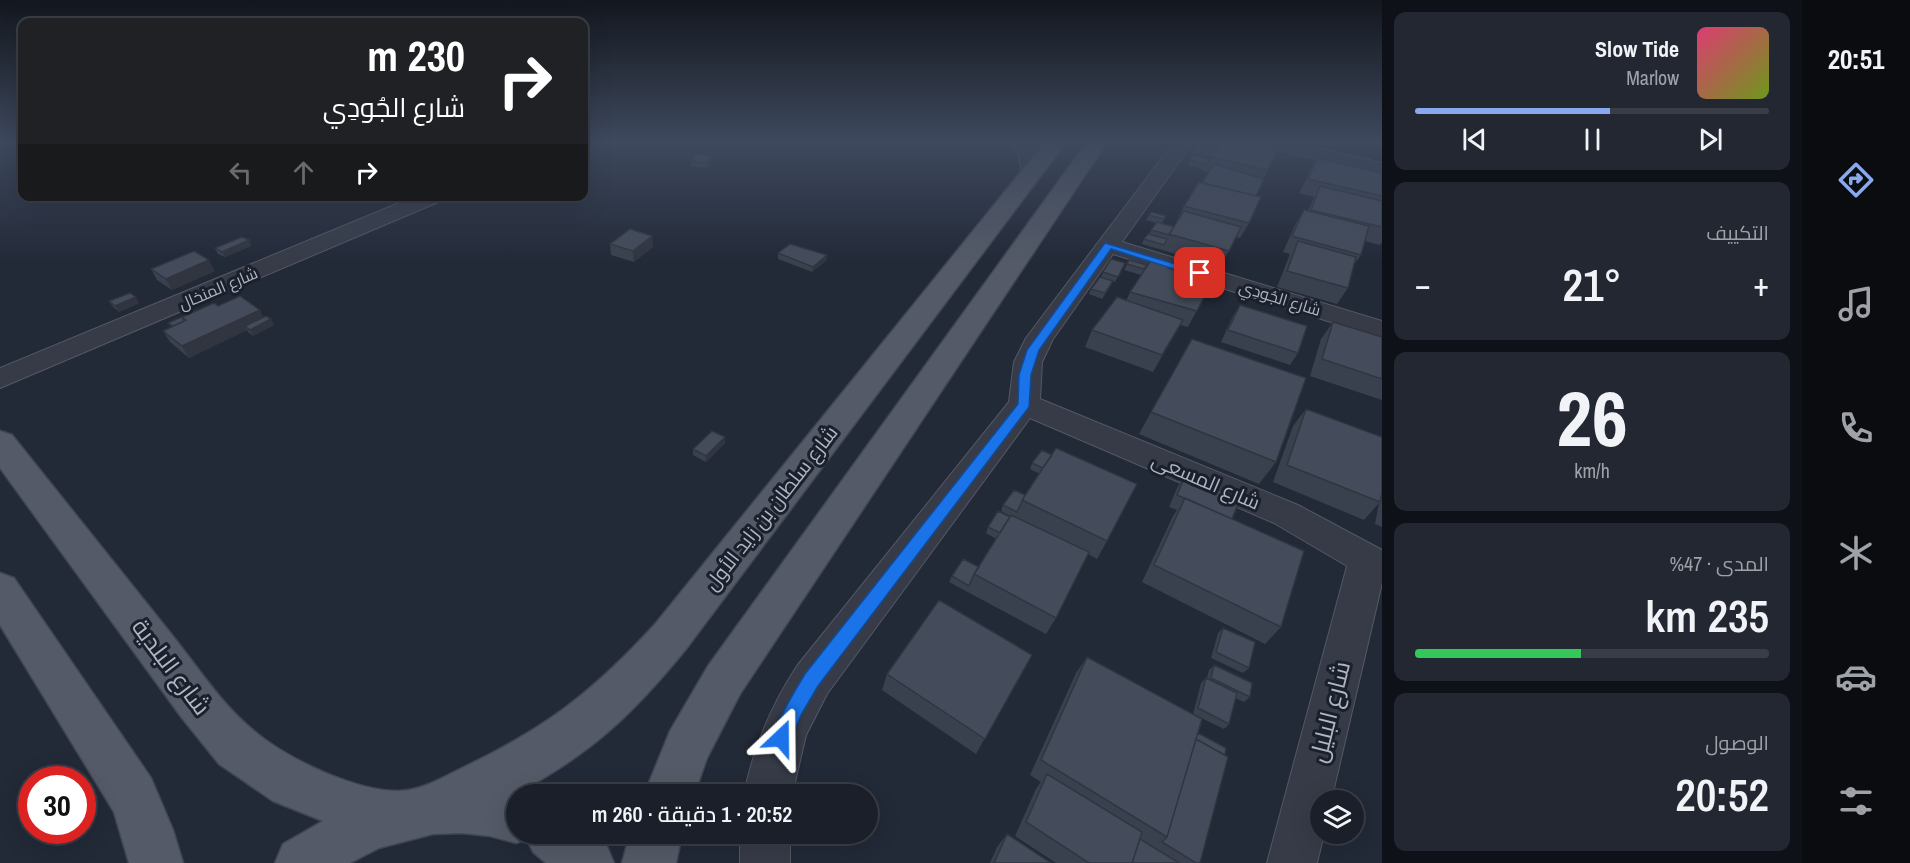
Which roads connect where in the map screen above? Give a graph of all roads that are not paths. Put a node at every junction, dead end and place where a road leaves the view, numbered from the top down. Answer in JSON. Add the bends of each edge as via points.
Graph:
{"nodes":[{"id":1,"x":1025,"y":182,"type":"edge"},
{"id":2,"x":1069,"y":182,"type":"edge"},
{"id":3,"x":1154,"y":182,"type":"edge"},
{"id":4,"x":424,"y":201,"type":"edge"},
{"id":5,"x":1108,"y":245,"type":"junction"},
{"id":6,"x":1382,"y":330,"type":"edge"},
{"id":7,"x":0,"y":379,"type":"edge"},
{"id":8,"x":1024,"y":404,"type":"junction"},
{"id":9,"x":0,"y":443,"type":"edge"},
{"id":10,"x":1375,"y":564,"type":"edge"},
{"id":11,"x":0,"y":590,"type":"edge"},
{"id":12,"x":673,"y":784,"type":"edge"},
{"id":13,"x":771,"y":784,"type":"edge"},
{"id":14,"x":414,"y":813,"type":"junction"},
{"id":15,"x":506,"y":816,"type":"edge"},
{"id":16,"x":563,"y":844,"type":"edge"},
{"id":17,"x":654,"y":844,"type":"edge"},
{"id":18,"x":765,"y":844,"type":"edge"},
{"id":19,"x":156,"y":863,"type":"edge"},
{"id":20,"x":302,"y":863,"type":"edge"},
{"id":21,"x":587,"y":863,"type":"edge"},
{"id":22,"x":649,"y":863,"type":"edge"},
{"id":23,"x":765,"y":863,"type":"edge"},
{"id":24,"x":1292,"y":863,"type":"edge"}],
"edges":[{"from":1,"to":14,"type":"main road","name":"شارع سلطان بن زايد الأول","via":[[671,636],[622,691],[558,744],[519,767]]},
{"from":2,"to":12,"type":"main road","via":[[724,680],[687,748]]},
{"from":3,"to":5,"type":"street"},
{"from":4,"to":7,"type":"street","name":"شارع المنخال"},
{"from":5,"to":6,"type":"street","name":"شارع الجُودِي"},
{"from":5,"to":8,"type":"street","via":[[1033,350],[1025,375]]},
{"from":8,"to":10,"type":"street","name":"شارع المسعى","via":[[1286,514]]},
{"from":8,"to":13,"type":"street","via":[[812,680],[781,738]]},
{"from":9,"to":14,"type":"main road","name":"شارع البلدية","via":[[198,703],[236,747],[290,784],[359,809]]},
{"from":10,"to":24,"type":"street","name":"شارع البليل"},
{"from":11,"to":19,"type":"main road","via":[[133,796]]},
{"from":14,"to":15,"type":"main road","via":[[472,808]]},
{"from":14,"to":20,"type":"main road","via":[[356,831]]},
{"from":16,"to":21,"type":"main road"},
{"from":17,"to":22,"type":"main road"},
{"from":18,"to":23,"type":"street"}]}
